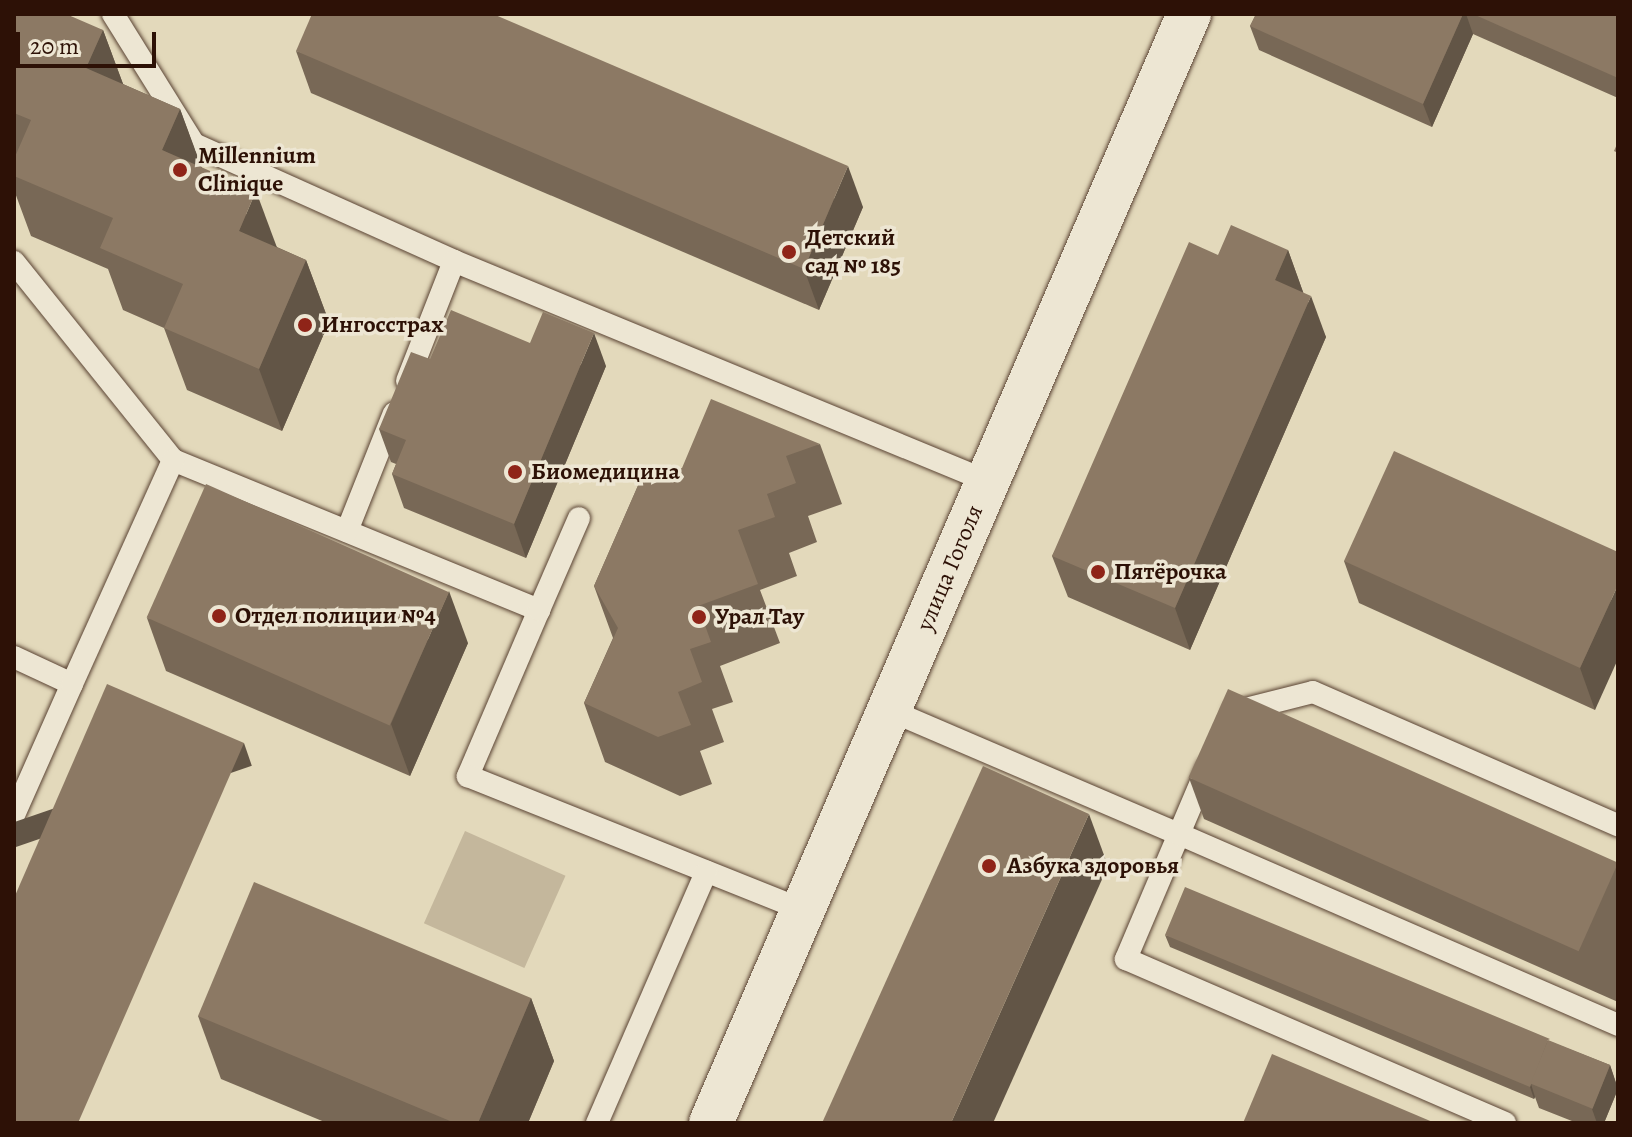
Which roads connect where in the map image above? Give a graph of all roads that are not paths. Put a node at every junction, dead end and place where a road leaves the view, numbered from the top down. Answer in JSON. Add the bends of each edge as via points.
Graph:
{"nodes":[{"id":1,"x":113,"y":14,"type":"edge"},
{"id":2,"x":1189,"y":14,"type":"edge"},
{"id":3,"x":454,"y":261,"type":"junction"},
{"id":4,"x":16,"y":274,"type":"edge"},
{"id":5,"x":173,"y":460,"type":"junction"},
{"id":6,"x":987,"y":481,"type":"junction"},
{"id":7,"x":579,"y":518,"type":"dead end"},
{"id":8,"x":347,"y":531,"type":"junction"},
{"id":9,"x":539,"y":610,"type":"junction"},
{"id":10,"x":14,"y":657,"type":"edge"},
{"id":11,"x":72,"y":684,"type":"junction"},
{"id":12,"x":889,"y":710,"type":"junction"},
{"id":13,"x":14,"y":815,"type":"edge"},
{"id":14,"x":1618,"y":825,"type":"edge"},
{"id":15,"x":1179,"y":834,"type":"junction"},
{"id":16,"x":706,"y":872,"type":"junction"},
{"id":17,"x":803,"y":910,"type":"junction"},
{"id":18,"x":1618,"y":1025,"type":"edge"},
{"id":19,"x":597,"y":1123,"type":"edge"},
{"id":20,"x":711,"y":1123,"type":"edge"},
{"id":21,"x":1505,"y":1123,"type":"edge"}],
"edges":[{"from":1,"to":3,"type":"lane","via":[[194,144]]},
{"from":2,"to":6,"type":"street","name":"улица Гоголя"},
{"from":3,"to":6,"type":"lane"},
{"from":3,"to":8,"type":"lane"},
{"from":4,"to":5,"type":"lane"},
{"from":5,"to":8,"type":"lane"},
{"from":5,"to":11,"type":"lane"},
{"from":6,"to":12,"type":"street","name":"улица Гоголя"},
{"from":7,"to":9,"type":"lane"},
{"from":8,"to":9,"type":"lane"},
{"from":9,"to":16,"type":"lane","via":[[468,776]]},
{"from":10,"to":11,"type":"lane"},
{"from":11,"to":13,"type":"lane"},
{"from":12,"to":15,"type":"lane"},
{"from":12,"to":17,"type":"street","name":"улица Гоголя"},
{"from":14,"to":15,"type":"lane","via":[[1313,692],[1231,713]]},
{"from":15,"to":18,"type":"lane"},
{"from":15,"to":21,"type":"lane","via":[[1126,959]]},
{"from":16,"to":17,"type":"lane"},
{"from":16,"to":19,"type":"lane"},
{"from":17,"to":20,"type":"street","name":"улица Гоголя"}]}
